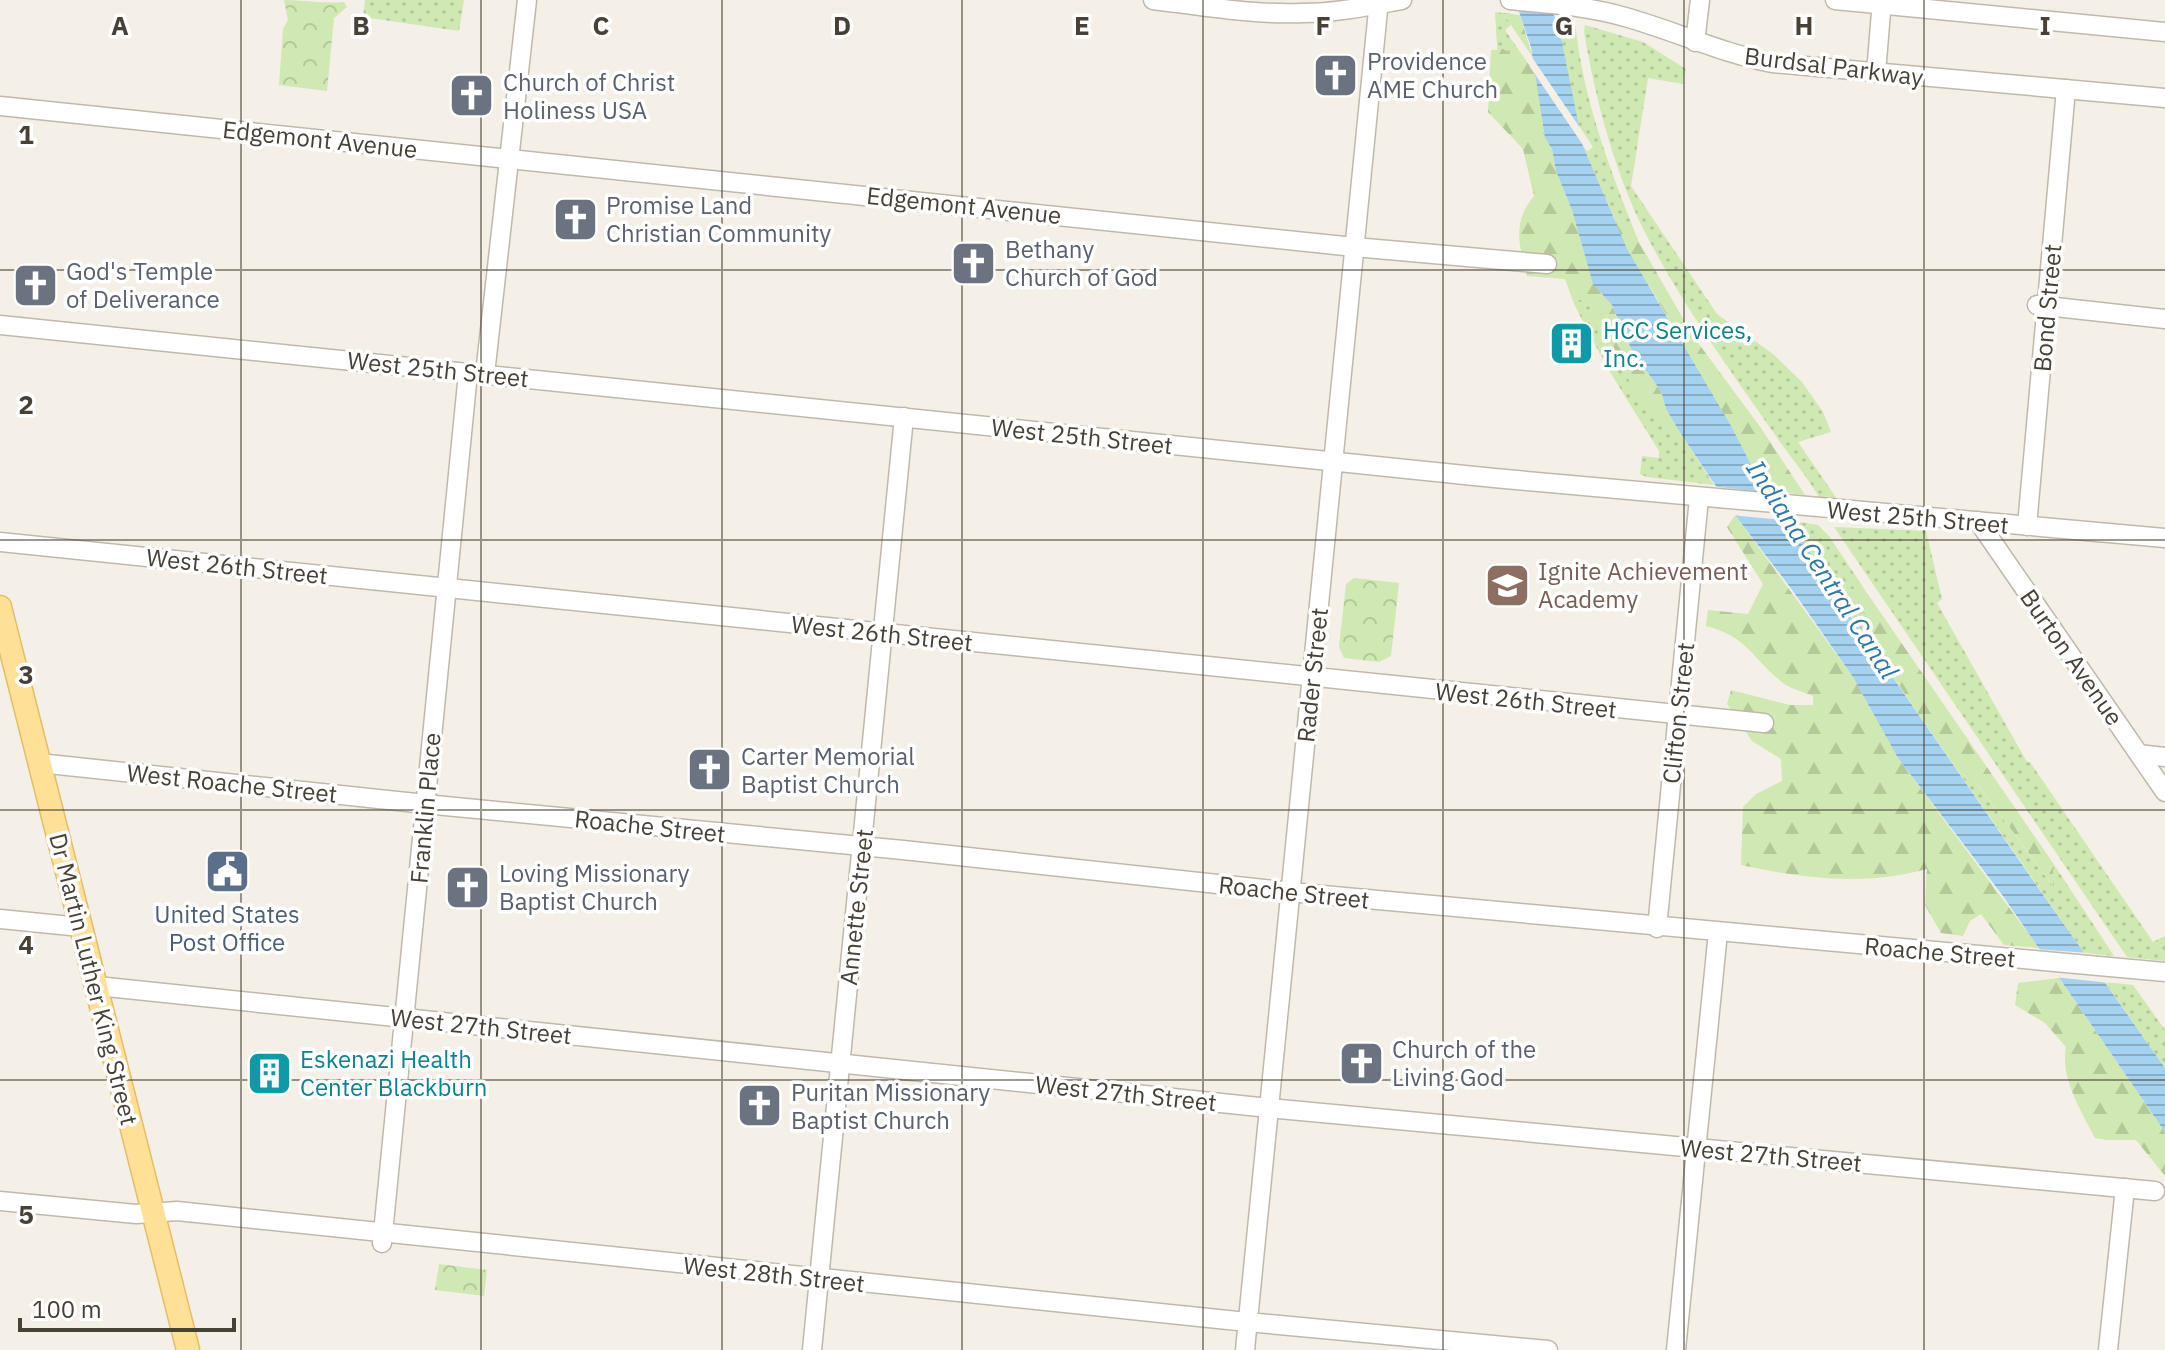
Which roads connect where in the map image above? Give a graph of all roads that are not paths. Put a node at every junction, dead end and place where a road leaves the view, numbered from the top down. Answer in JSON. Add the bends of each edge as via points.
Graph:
{"nodes":[{"id":1,"x":527,"y":0,"type":"edge"},
{"id":2,"x":1153,"y":0,"type":"edge"},
{"id":3,"x":1402,"y":0,"type":"edge"},
{"id":4,"x":1510,"y":0,"type":"edge"},
{"id":5,"x":1700,"y":0,"type":"edge"},
{"id":6,"x":1835,"y":0,"type":"edge"},
{"id":7,"x":1378,"y":2,"type":"edge"},
{"id":8,"x":1882,"y":2,"type":"edge"},
{"id":9,"x":2165,"y":32,"type":"edge"},
{"id":10,"x":1695,"y":42,"type":"junction"},
{"id":11,"x":1876,"y":73,"type":"junction"},
{"id":12,"x":2066,"y":89,"type":"junction"},
{"id":13,"x":2165,"y":98,"type":"edge"},
{"id":14,"x":0,"y":106,"type":"edge"},
{"id":15,"x":509,"y":158,"type":"junction"},
{"id":16,"x":1354,"y":247,"type":"junction"},
{"id":17,"x":1547,"y":264,"type":"dead end"},
{"id":18,"x":2042,"y":306,"type":"junction"},
{"id":19,"x":2165,"y":319,"type":"edge"},
{"id":20,"x":0,"y":325,"type":"edge"},
{"id":21,"x":477,"y":373,"type":"junction"},
{"id":22,"x":904,"y":417,"type":"junction"},
{"id":23,"x":1333,"y":461,"type":"junction"},
{"id":24,"x":1704,"y":498,"type":"junction"},
{"id":25,"x":1978,"y":521,"type":"junction"},
{"id":26,"x":2027,"y":526,"type":"junction"},
{"id":27,"x":2165,"y":538,"type":"edge"},
{"id":28,"x":0,"y":542,"type":"edge"},
{"id":29,"x":447,"y":588,"type":"junction"},
{"id":30,"x":0,"y":607,"type":"edge"},
{"id":31,"x":883,"y":633,"type":"junction"},
{"id":32,"x":8,"y":671,"type":"edge"},
{"id":33,"x":1311,"y":678,"type":"junction"},
{"id":34,"x":1677,"y":716,"type":"junction"},
{"id":35,"x":1764,"y":723,"type":"dead end"},
{"id":36,"x":2139,"y":754,"type":"junction"},
{"id":37,"x":2165,"y":757,"type":"edge"},
{"id":38,"x":39,"y":763,"type":"junction"},
{"id":39,"x":2165,"y":792,"type":"edge"},
{"id":40,"x":425,"y":804,"type":"junction"},
{"id":41,"x":862,"y":846,"type":"junction"},
{"id":42,"x":1290,"y":892,"type":"junction"},
{"id":43,"x":0,"y":919,"type":"edge"},
{"id":44,"x":81,"y":927,"type":"junction"},
{"id":45,"x":1657,"y":928,"type":"junction"},
{"id":46,"x":1718,"y":932,"type":"junction"},
{"id":47,"x":2165,"y":972,"type":"edge"},
{"id":48,"x":97,"y":986,"type":"junction"},
{"id":49,"x":405,"y":1018,"type":"junction"},
{"id":50,"x":840,"y":1062,"type":"junction"},
{"id":51,"x":1269,"y":1108,"type":"junction"},
{"id":52,"x":1696,"y":1149,"type":"junction"},
{"id":53,"x":2125,"y":1188,"type":"junction"},
{"id":54,"x":2155,"y":1191,"type":"dead end"},
{"id":55,"x":0,"y":1201,"type":"edge"},
{"id":56,"x":154,"y":1213,"type":"junction"},
{"id":57,"x":383,"y":1238,"type":"junction"},
{"id":58,"x":819,"y":1279,"type":"junction"},
{"id":59,"x":1247,"y":1322,"type":"junction"},
{"id":60,"x":188,"y":1350,"type":"edge"},
{"id":61,"x":812,"y":1350,"type":"edge"},
{"id":62,"x":1245,"y":1350,"type":"edge"},
{"id":63,"x":1548,"y":1350,"type":"edge"},
{"id":64,"x":1676,"y":1350,"type":"edge"},
{"id":65,"x":2108,"y":1350,"type":"edge"}],
"edges":[{"from":1,"to":15,"type":"street","name":"Franklin Place"},
{"from":2,"to":7,"type":"street","via":[[1288,14]]},
{"from":3,"to":7,"type":"street"},
{"from":4,"to":10,"type":"street","name":"Burdsal Parkway","via":[[1627,17]]},
{"from":5,"to":10,"type":"street"},
{"from":6,"to":8,"type":"street"},
{"from":7,"to":16,"type":"street","name":"Rader Street"},
{"from":8,"to":9,"type":"street"},
{"from":8,"to":11,"type":"street"},
{"from":10,"to":11,"type":"street","name":"Burdsal Parkway","via":[[1772,63]]},
{"from":11,"to":12,"type":"street","name":"Burdsal Parkway"},
{"from":12,"to":13,"type":"street","name":"Burdsal Parkway"},
{"from":12,"to":18,"type":"street","name":"Bond Street"},
{"from":14,"to":15,"type":"street","name":"Edgemont Avenue"},
{"from":15,"to":16,"type":"street","name":"Edgemont Avenue"},
{"from":15,"to":21,"type":"street","name":"Franklin Place"},
{"from":16,"to":17,"type":"street","name":"Edgemont Avenue"},
{"from":16,"to":23,"type":"street","name":"Rader Street"},
{"from":18,"to":19,"type":"street"},
{"from":18,"to":26,"type":"street","name":"Bond Street"},
{"from":20,"to":21,"type":"street","name":"West 25th Street"},
{"from":21,"to":22,"type":"street","name":"West 25th Street"},
{"from":21,"to":29,"type":"street","name":"Franklin Place"},
{"from":22,"to":23,"type":"street","name":"West 25th Street"},
{"from":22,"to":31,"type":"street","name":"Annette Street"},
{"from":23,"to":24,"type":"street","name":"West 25th Street"},
{"from":23,"to":33,"type":"street","name":"Rader Street"},
{"from":24,"to":25,"type":"street","name":"West 25th Street"},
{"from":24,"to":34,"type":"street","name":"Clifton Street"},
{"from":25,"to":26,"type":"street","name":"West 25th Street"},
{"from":25,"to":36,"type":"street","name":"Burton Avenue"},
{"from":26,"to":27,"type":"street","name":"West 25th Street"},
{"from":28,"to":29,"type":"street","name":"West 26th Street"},
{"from":29,"to":31,"type":"street","name":"West 26th Street"},
{"from":29,"to":40,"type":"street","name":"Franklin Place"},
{"from":30,"to":32,"type":"main road","name":"Dr Martin Luther King Street"},
{"from":31,"to":33,"type":"street","name":"West 26th Street"},
{"from":31,"to":41,"type":"street","name":"Annette Street"},
{"from":32,"to":38,"type":"main road","name":"Dr Martin Luther King Street"},
{"from":33,"to":34,"type":"street","name":"West 26th Street"},
{"from":33,"to":42,"type":"street","name":"Rader Street"},
{"from":34,"to":35,"type":"street","name":"West 26th Street"},
{"from":34,"to":45,"type":"street","name":"Clifton Street"},
{"from":36,"to":37,"type":"street"},
{"from":36,"to":39,"type":"street","name":"Burton Avenue"},
{"from":38,"to":40,"type":"street","name":"West Roache Street"},
{"from":38,"to":44,"type":"main road","name":"Dr Martin Luther King Street"},
{"from":40,"to":41,"type":"street","name":"Roache Street"},
{"from":40,"to":49,"type":"street","name":"Franklin Place"},
{"from":41,"to":42,"type":"street","name":"Roache Street"},
{"from":41,"to":50,"type":"street","name":"Annette Street"},
{"from":42,"to":45,"type":"street","name":"Roache Street"},
{"from":42,"to":51,"type":"street","name":"Rader Street"},
{"from":43,"to":44,"type":"street"},
{"from":44,"to":48,"type":"main road","name":"Dr Martin Luther King Street"},
{"from":45,"to":46,"type":"street","name":"Roache Street"},
{"from":46,"to":47,"type":"street","name":"Roache Street"},
{"from":46,"to":52,"type":"street"},
{"from":48,"to":49,"type":"street","name":"West 27th Street"},
{"from":48,"to":56,"type":"main road","name":"Dr Martin Luther King Street"},
{"from":49,"to":50,"type":"street","name":"West 27th Street"},
{"from":49,"to":57,"type":"street","name":"Franklin Place"},
{"from":50,"to":51,"type":"street","name":"West 27th Street"},
{"from":50,"to":58,"type":"street","name":"Annette Street"},
{"from":51,"to":52,"type":"street","name":"West 27th Street"},
{"from":51,"to":59,"type":"street","name":"Rader Street"},
{"from":52,"to":53,"type":"street","name":"West 27th Street"},
{"from":52,"to":64,"type":"street"},
{"from":53,"to":54,"type":"street","name":"West 27th Street"},
{"from":53,"to":65,"type":"street"},
{"from":55,"to":56,"type":"street","name":"West 28th Street"},
{"from":56,"to":57,"type":"street","name":"West 28th Street","via":[[177,1211]]},
{"from":56,"to":60,"type":"main road","name":"Dr Martin Luther King Street"},
{"from":57,"to":58,"type":"street","name":"West 28th Street"},
{"from":58,"to":59,"type":"street","name":"West 28th Street"},
{"from":58,"to":61,"type":"street","name":"Annette Street"},
{"from":59,"to":62,"type":"street","name":"Rader Street"},
{"from":59,"to":63,"type":"street","name":"West 28th Street"}]}
